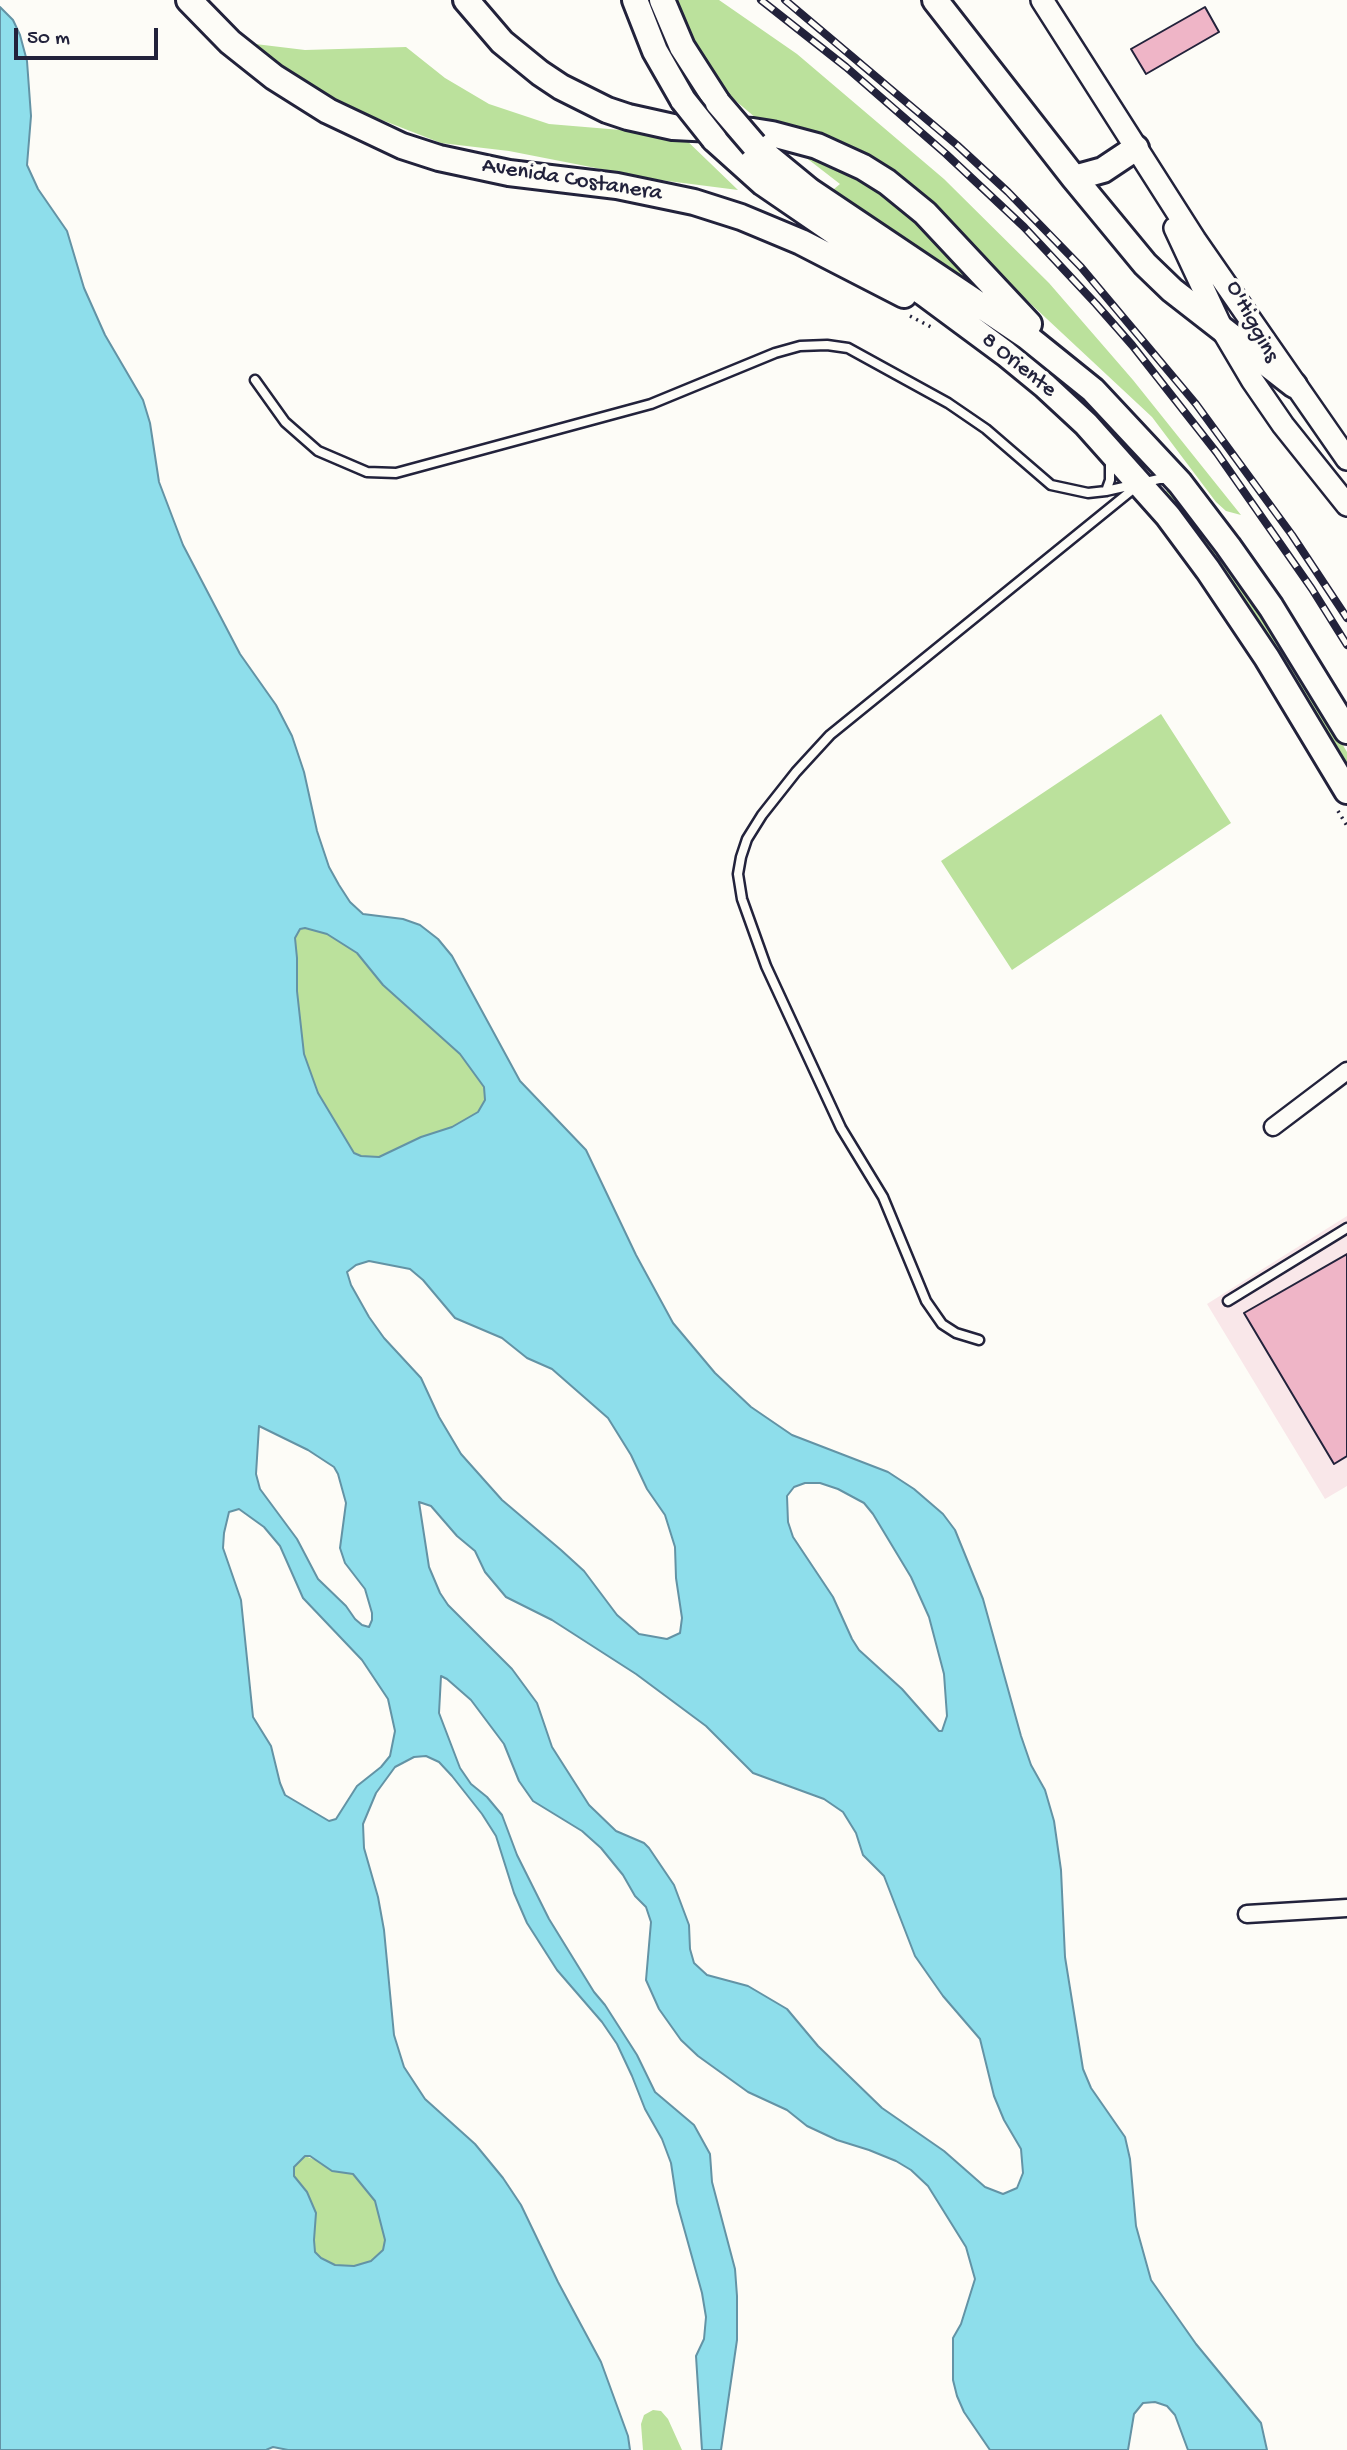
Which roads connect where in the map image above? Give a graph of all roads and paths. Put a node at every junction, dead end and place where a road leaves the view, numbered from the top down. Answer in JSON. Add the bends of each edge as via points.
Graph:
{"nodes":[{"id":1,"x":189,"y":0,"type":"edge"},
{"id":2,"x":466,"y":0,"type":"edge"},
{"id":3,"x":635,"y":0,"type":"edge"},
{"id":4,"x":662,"y":0,"type":"edge"},
{"id":5,"x":935,"y":0,"type":"edge"},
{"id":6,"x":1042,"y":0,"type":"edge"},
{"id":7,"x":1136,"y":148,"type":"junction"},
{"id":8,"x":1074,"y":178,"type":"junction"},
{"id":9,"x":1223,"y":331,"type":"junction"},
{"id":10,"x":976,"y":332,"type":"junction"},
{"id":11,"x":255,"y":380,"type":"dead end"},
{"id":12,"x":1294,"y":385,"type":"junction"},
{"id":13,"x":1093,"y":390,"type":"junction"},
{"id":14,"x":1109,"y":450,"type":"junction"},
{"id":15,"x":1347,"y":459,"type":"edge"},
{"id":16,"x":1180,"y":483,"type":"junction"},
{"id":17,"x":1139,"y":484,"type":"junction"},
{"id":18,"x":1106,"y":491,"type":"junction"},
{"id":19,"x":1347,"y":505,"type":"edge"},
{"id":20,"x":1347,"y":731,"type":"edge"},
{"id":21,"x":1347,"y":791,"type":"edge"},
{"id":22,"x":1347,"y":1071,"type":"edge"},
{"id":23,"x":1273,"y":1127,"type":"dead end"},
{"id":24,"x":1347,"y":1228,"type":"edge"},
{"id":25,"x":1228,"y":1301,"type":"dead end"},
{"id":26,"x":979,"y":1339,"type":"dead end"},
{"id":27,"x":1347,"y":1908,"type":"edge"},
{"id":28,"x":1247,"y":1914,"type":"dead end"}],
"edges":[{"from":1,"to":10,"type":"main road","name":"Avenida Costanera","via":[[274,77],[337,116],[402,146],[490,170],[640,190],[718,209],[801,242]]},
{"from":2,"to":13,"type":"main road","via":[[502,42],[540,73],[607,110],[673,127],[753,131],[801,141],[875,174],[925,213]]},
{"from":3,"to":10,"type":"main road","name":"8 Oriente","bridge":true,"via":[[655,51],[682,100],[714,139],[763,183]]},
{"from":4,"to":13,"type":"main road","name":"8 Oriente","bridge":true,"via":[[682,47],[718,103],[754,145],[810,191],[1026,336]]},
{"from":5,"to":8,"type":"main road"},
{"from":6,"to":7,"type":"main road","name":"O'Higgins"},
{"from":7,"to":8,"type":"main road","via":[[1103,170]]},
{"from":7,"to":9,"type":"main road","name":"O'Higgins"},
{"from":7,"to":12,"type":"main road","name":"O'Higgins"},
{"from":8,"to":9,"type":"main road","via":[[1152,271]]},
{"from":9,"to":12,"type":"main road"},
{"from":9,"to":19,"type":"main road","name":"O'Higgins","via":[[1267,403]]},
{"from":10,"to":14,"type":"main road","name":"8 Oriente","via":[[1045,386]]},
{"from":11,"to":18,"type":"lane","via":[[285,422],[318,451],[367,472],[396,473],[651,404],[800,346],[827,345],[848,348],[948,403],[1051,485],[1088,493]]},
{"from":12,"to":15,"type":"main road","name":"O'Higgins"},
{"from":13,"to":16,"type":"main road","name":"8 Oriente"},
{"from":14,"to":17,"type":"main road","name":"8 Oriente"},
{"from":14,"to":18,"type":"lane"},
{"from":16,"to":17,"type":"lane","via":[[1159,479]]},
{"from":16,"to":20,"type":"main road","name":"8 Oriente","via":[[1254,582]]},
{"from":17,"to":18,"type":"lane"},
{"from":17,"to":21,"type":"main road","name":"8 Oriente","via":[[1227,597]]},
{"from":17,"to":26,"type":"lane","via":[[830,735],[762,815],[741,857],[742,899],[766,966],[841,1128],[883,1197],[926,1301],[942,1324]]},
{"from":22,"to":23,"type":"street"},
{"from":24,"to":25,"type":"lane"},
{"from":27,"to":28,"type":"street"}]}
